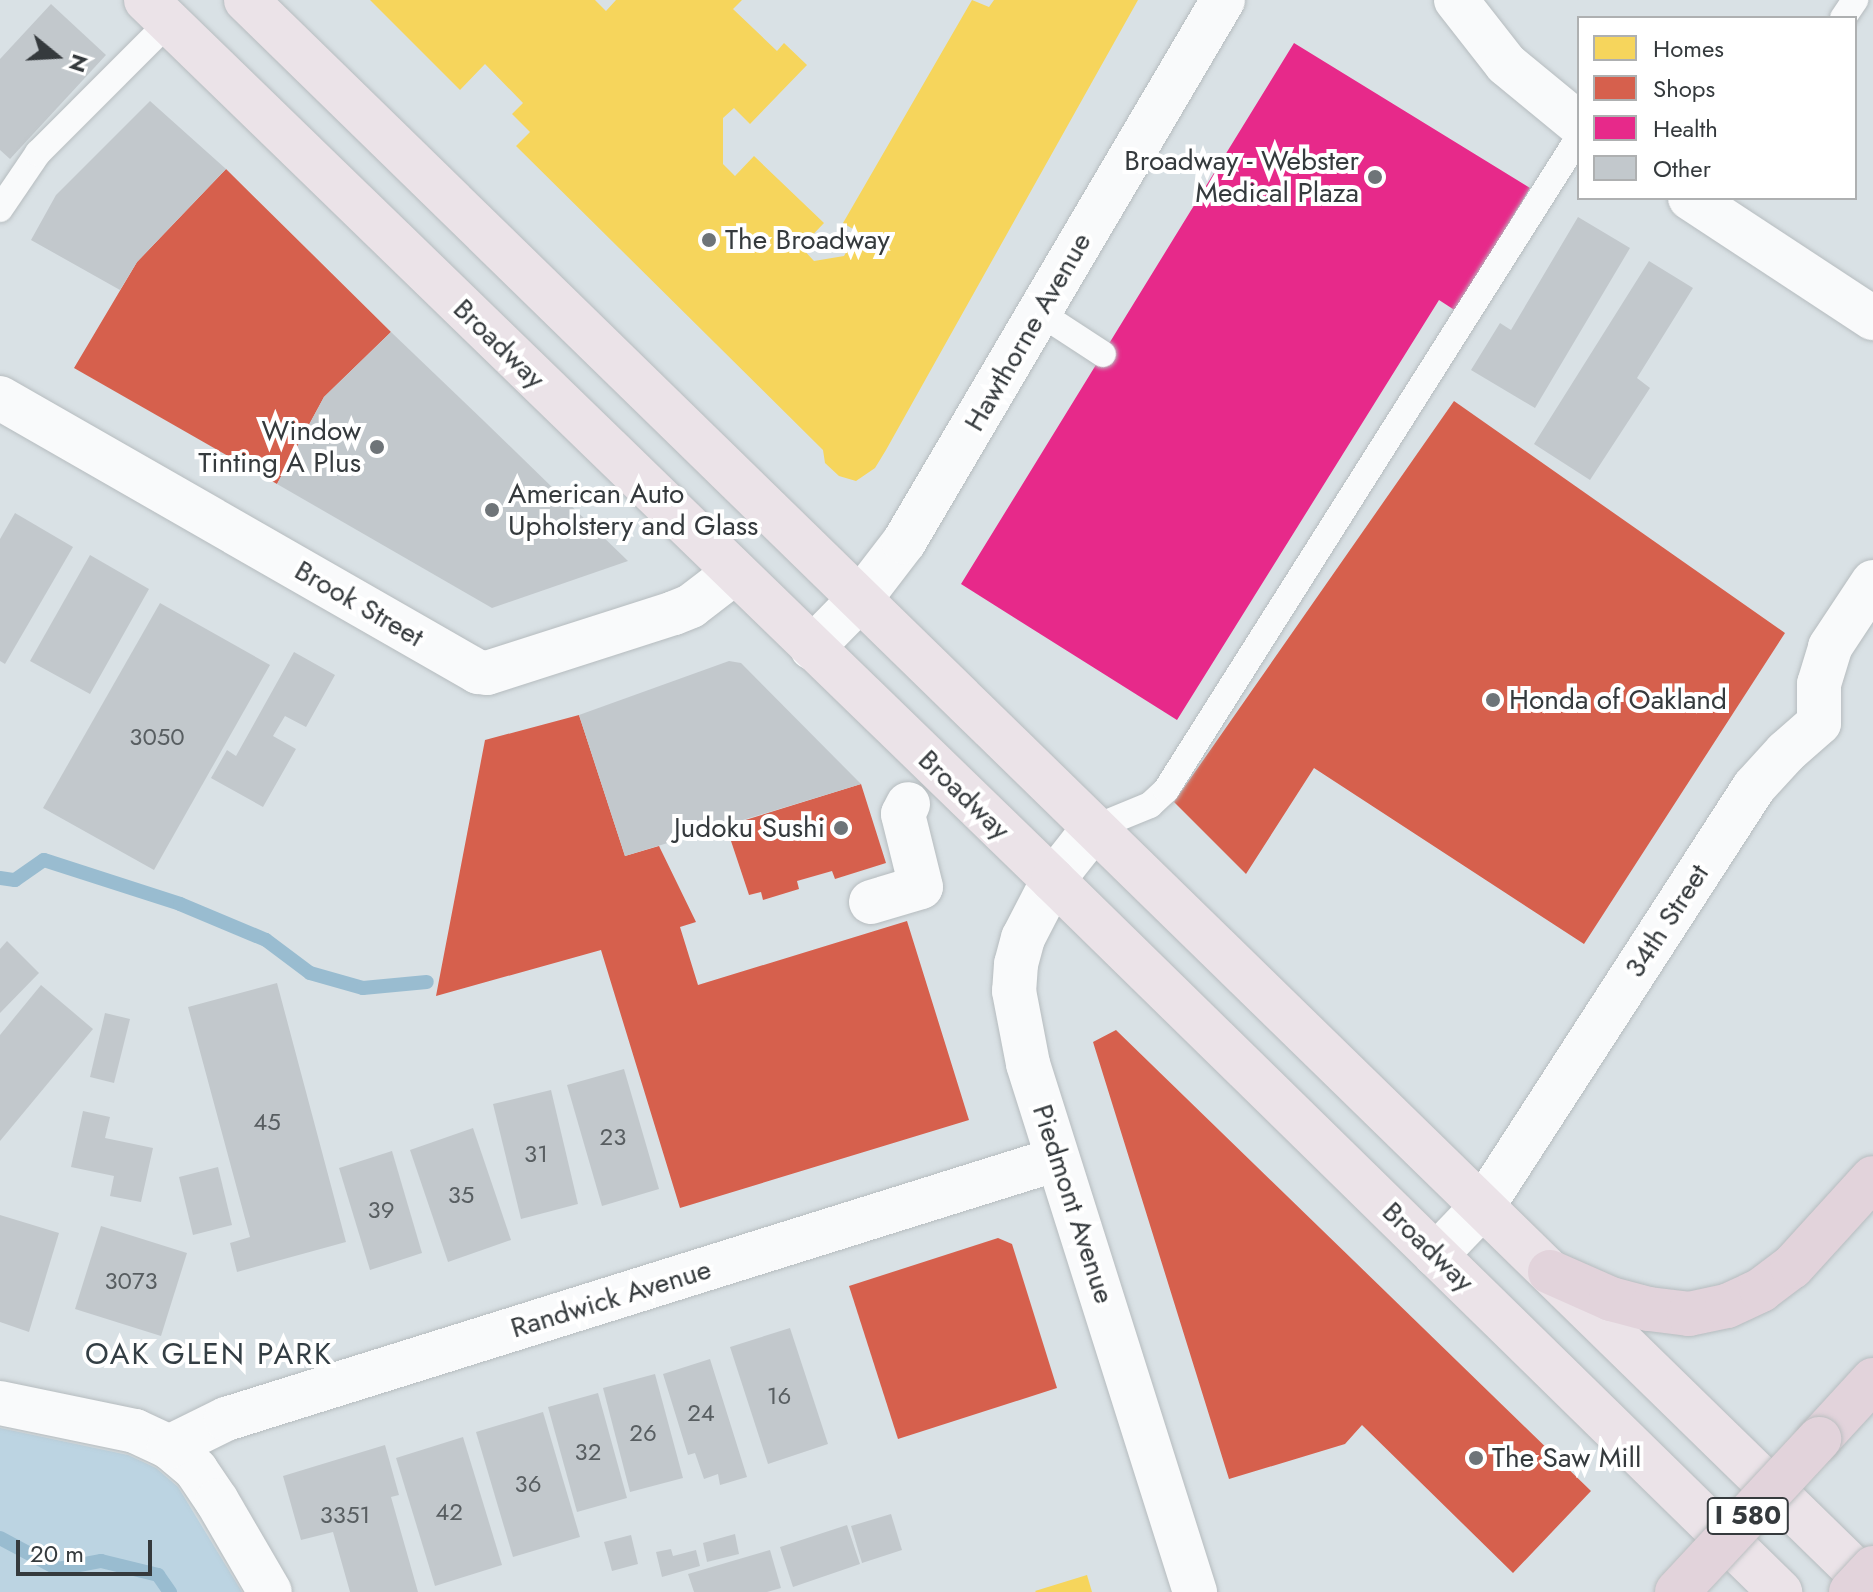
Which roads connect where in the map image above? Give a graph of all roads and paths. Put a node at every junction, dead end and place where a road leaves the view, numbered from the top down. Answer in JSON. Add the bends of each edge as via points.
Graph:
{"nodes":[{"id":1,"x":246,"y":0,"type":"edge"},
{"id":2,"x":1223,"y":0,"type":"edge"},
{"id":3,"x":1456,"y":0,"type":"edge"},
{"id":4,"x":157,"y":11,"type":"edge"},
{"id":5,"x":1577,"y":122,"type":"edge"},
{"id":6,"x":1577,"y":140,"type":"edge"},
{"id":7,"x":1693,"y":200,"type":"edge"},
{"id":8,"x":0,"y":209,"type":"edge"},
{"id":9,"x":1040,"y":313,"type":"junction"},
{"id":10,"x":1873,"y":318,"type":"edge"},
{"id":11,"x":1103,"y":354,"type":"dead end"},
{"id":12,"x":0,"y":398,"type":"edge"},
{"id":13,"x":734,"y":573,"type":"junction"},
{"id":14,"x":1873,"y":582,"type":"edge"},
{"id":15,"x":861,"y":598,"type":"junction"},
{"id":16,"x":812,"y":648,"type":"junction"},
{"id":17,"x":908,"y":804,"type":"dead end"},
{"id":18,"x":1094,"y":828,"type":"junction"},
{"id":19,"x":1053,"y":880,"type":"junction"},
{"id":20,"x":871,"y":902,"type":"dead end"},
{"id":21,"x":1057,"y":1159,"type":"junction"},
{"id":22,"x":1873,"y":1178,"type":"edge"},
{"id":23,"x":1483,"y":1206,"type":"junction"},
{"id":24,"x":1436,"y":1255,"type":"junction"},
{"id":25,"x":1550,"y":1272,"type":"junction"},
{"id":26,"x":1873,"y":1380,"type":"edge"},
{"id":27,"x":0,"y":1403,"type":"edge"},
{"id":28,"x":169,"y":1447,"type":"junction"},
{"id":29,"x":1873,"y":1568,"type":"edge"},
{"id":30,"x":1873,"y":1588,"type":"edge"},
{"id":31,"x":270,"y":1592,"type":"edge"},
{"id":32,"x":1195,"y":1592,"type":"edge"},
{"id":33,"x":1677,"y":1592,"type":"edge"},
{"id":34,"x":1780,"y":1592,"type":"edge"},
{"id":35,"x":1851,"y":1592,"type":"edge"}],
"edges":[{"from":1,"to":15,"type":"main road"},
{"from":2,"to":9,"type":"street","name":"Hawthorne Avenue"},
{"from":3,"to":5,"type":"street","via":[[1506,64]]},
{"from":4,"to":8,"type":"lane","via":[[38,153]]},
{"from":4,"to":13,"type":"main road","name":"Broadway"},
{"from":6,"to":18,"type":"lane","via":[[1166,790],[1150,805]]},
{"from":7,"to":10,"type":"street"},
{"from":9,"to":11,"type":"lane"},
{"from":9,"to":15,"type":"street","name":"Hawthorne Avenue","via":[[904,542]]},
{"from":12,"to":13,"type":"street","name":"Brook Street","via":[[478,672],[674,613]]},
{"from":13,"to":16,"type":"main road","name":"Broadway"},
{"from":14,"to":23,"type":"street","name":"34th Street","via":[[1830,647],[1819,684],[1819,723],[1754,787]]},
{"from":15,"to":16,"type":"street","name":"Hawthorne Avenue"},
{"from":15,"to":18,"type":"main road"},
{"from":16,"to":19,"type":"main road","name":"Broadway"},
{"from":17,"to":20,"type":"street","via":[[903,814],[921,887]]},
{"from":18,"to":19,"type":"street","name":"Piedmont Avenue"},
{"from":18,"to":23,"type":"main road"},
{"from":19,"to":21,"type":"street","name":"Piedmont Avenue","via":[[1023,938],[1014,991],[1028,1064]]},
{"from":19,"to":24,"type":"main road","name":"Broadway"},
{"from":21,"to":28,"type":"street","name":"Randwick Avenue","via":[[226,1419]]},
{"from":21,"to":32,"type":"street","name":"Piedmont Avenue"},
{"from":22,"to":25,"type":"highway","via":[[1792,1267],[1727,1306],[1689,1314],[1649,1309]]},
{"from":23,"to":24,"type":"street","name":"34th Street"},
{"from":23,"to":25,"type":"main road"},
{"from":24,"to":34,"type":"main road","name":"Broadway"},
{"from":25,"to":30,"type":"main road"},
{"from":26,"to":33,"type":"highway","number":"I 580","bridge":true},
{"from":27,"to":28,"type":"street","via":[[135,1431]]},
{"from":28,"to":31,"type":"street","via":[[203,1480]]},
{"from":29,"to":35,"type":"highway","bridge":true}]}
